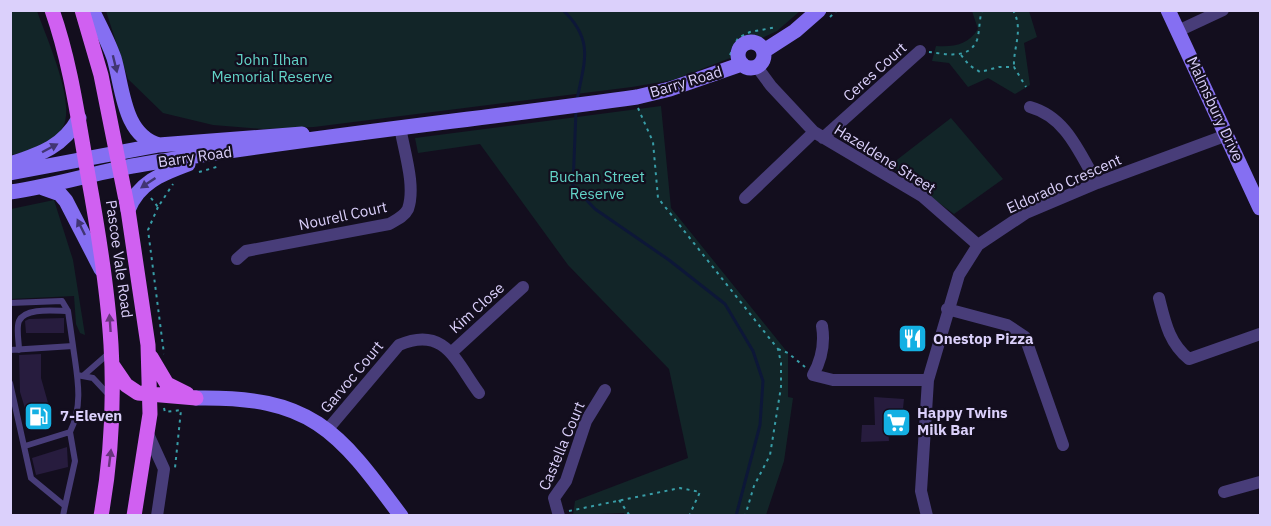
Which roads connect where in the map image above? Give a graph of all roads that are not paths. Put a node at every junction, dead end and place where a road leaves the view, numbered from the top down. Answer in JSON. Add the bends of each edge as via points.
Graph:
{"nodes":[{"id":1,"x":52,"y":10,"type":"edge"},
{"id":2,"x":82,"y":10,"type":"edge"},
{"id":3,"x":92,"y":10,"type":"edge"},
{"id":4,"x":819,"y":10,"type":"edge"},
{"id":5,"x":1168,"y":10,"type":"edge"},
{"id":6,"x":1223,"y":10,"type":"edge"},
{"id":7,"x":1178,"y":31,"type":"junction"},
{"id":8,"x":764,"y":51,"type":"junction"},
{"id":9,"x":920,"y":51,"type":"road end"},
{"id":10,"x":750,"y":66,"type":"junction"},
{"id":11,"x":1030,"y":107,"type":"dead end"},
{"id":12,"x":79,"y":118,"type":"junction"},
{"id":13,"x":400,"y":127,"type":"junction"},
{"id":14,"x":380,"y":130,"type":"junction"},
{"id":15,"x":818,"y":135,"type":"junction"},
{"id":16,"x":1227,"y":135,"type":"junction"},
{"id":17,"x":159,"y":145,"type":"junction"},
{"id":18,"x":116,"y":153,"type":"junction"},
{"id":19,"x":220,"y":159,"type":"junction"},
{"id":20,"x":86,"y":160,"type":"junction"},
{"id":21,"x":10,"y":164,"type":"edge"},
{"id":22,"x":119,"y":169,"type":"junction"},
{"id":23,"x":10,"y":173,"type":"edge"},
{"id":24,"x":88,"y":176,"type":"junction"},
{"id":25,"x":1097,"y":183,"type":"junction"},
{"id":26,"x":43,"y":188,"type":"junction"},
{"id":27,"x":10,"y":192,"type":"edge"},
{"id":28,"x":745,"y":198,"type":"dead end"},
{"id":29,"x":1260,"y":208,"type":"edge"},
{"id":30,"x":128,"y":210,"type":"junction"},
{"id":31,"x":978,"y":245,"type":"junction"},
{"id":32,"x":237,"y":259,"type":"dead end"},
{"id":33,"x":106,"y":279,"type":"junction"},
{"id":34,"x":523,"y":287,"type":"dead end"},
{"id":35,"x":1158,"y":298,"type":"dead end"},
{"id":36,"x":10,"y":303,"type":"edge"},
{"id":37,"x":947,"y":309,"type":"junction"},
{"id":38,"x":68,"y":311,"type":"junction"},
{"id":39,"x":822,"y":326,"type":"dead end"},
{"id":40,"x":1260,"y":334,"type":"edge"},
{"id":41,"x":73,"y":346,"type":"junction"},
{"id":42,"x":10,"y":350,"type":"edge"},
{"id":43,"x":19,"y":350,"type":"junction"},
{"id":44,"x":112,"y":350,"type":"junction"},
{"id":45,"x":148,"y":352,"type":"junction"},
{"id":46,"x":452,"y":352,"type":"junction"},
{"id":47,"x":113,"y":366,"type":"junction"},
{"id":48,"x":80,"y":375,"type":"junction"},
{"id":49,"x":928,"y":380,"type":"junction"},
{"id":50,"x":10,"y":383,"type":"edge"},
{"id":51,"x":605,"y":390,"type":"dead end"},
{"id":52,"x":479,"y":393,"type":"dead end"},
{"id":53,"x":151,"y":395,"type":"junction"},
{"id":54,"x":196,"y":398,"type":"junction"},
{"id":55,"x":114,"y":408,"type":"junction"},
{"id":56,"x":150,"y":414,"type":"junction"},
{"id":57,"x":328,"y":429,"type":"junction"},
{"id":58,"x":70,"y":432,"type":"junction"},
{"id":59,"x":148,"y":434,"type":"junction"},
{"id":60,"x":1063,"y":445,"type":"dead end"},
{"id":61,"x":25,"y":446,"type":"junction"},
{"id":62,"x":1260,"y":482,"type":"edge"},
{"id":63,"x":1224,"y":492,"type":"dead end"},
{"id":64,"x":65,"y":506,"type":"junction"},
{"id":65,"x":558,"y":514,"type":"edge"},
{"id":66,"x":63,"y":516,"type":"edge"},
{"id":67,"x":101,"y":516,"type":"edge"},
{"id":68,"x":132,"y":516,"type":"edge"},
{"id":69,"x":157,"y":516,"type":"edge"},
{"id":70,"x":401,"y":516,"type":"edge"},
{"id":71,"x":927,"y":516,"type":"edge"}],
"edges":[{"from":1,"to":12,"type":"main road","name":"Pascoe Vale Road","via":[[66,51]]},
{"from":2,"to":18,"type":"main road","name":"Pascoe Vale Road","via":[[101,75]]},
{"from":3,"to":17,"type":"street","one_way":true,"via":[[114,58],[129,115],[143,138]]},
{"from":4,"to":8,"type":"street","via":[[795,32]]},
{"from":5,"to":7,"type":"street","name":"Malmsbury Drive"},
{"from":6,"to":7,"type":"street"},
{"from":7,"to":16,"type":"street","name":"Malmsbury Drive"},
{"from":8,"to":10,"type":"street","via":[[764,58]]},
{"from":8,"to":10,"type":"street","via":[[755,43],[746,43],[739,53]]},
{"from":9,"to":15,"type":"street","name":"Ceres Court"},
{"from":10,"to":13,"type":"street","name":"Barry Road","via":[[637,97]]},
{"from":10,"to":15,"type":"street","name":"Hazeldene Street"},
{"from":11,"to":25,"type":"street","via":[[1045,111],[1065,127]]},
{"from":12,"to":20,"type":"main road","name":"Pascoe Vale Road"},
{"from":21,"to":12,"type":"street","one_way":true,"via":[[32,158],[62,142]]},
{"from":13,"to":14,"type":"street","name":"Barry Road"},
{"from":13,"to":32,"type":"street","name":"Nourell Court","via":[[410,188],[408,209],[402,217],[389,224],[246,251]]},
{"from":14,"to":17,"type":"street","name":"Barry Road"},
{"from":14,"to":19,"type":"street","name":"Barry Road"},
{"from":15,"to":28,"type":"street","name":"Ceres Court"},
{"from":15,"to":31,"type":"street","name":"Hazeldene Street","via":[[922,196]]},
{"from":16,"to":25,"type":"street","name":"Eldorado Crescent"},
{"from":16,"to":29,"type":"street","name":"Malmsbury Drive"},
{"from":17,"to":18,"type":"street","name":"Barry Road"},
{"from":18,"to":20,"type":"street","name":"Barry Road"},
{"from":18,"to":22,"type":"main road","name":"Pascoe Vale Road"},
{"from":19,"to":22,"type":"street","name":"Barry Road"},
{"from":19,"to":30,"type":"street","one_way":true,"via":[[173,169],[136,192]]},
{"from":20,"to":23,"type":"street","name":"Barry Road"},
{"from":20,"to":24,"type":"main road","name":"Pascoe Vale Road"},
{"from":22,"to":24,"type":"street","name":"Barry Road"},
{"from":22,"to":30,"type":"main road","name":"Pascoe Vale Road"},
{"from":24,"to":26,"type":"street","name":"Barry Road"},
{"from":24,"to":33,"type":"main road","name":"Pascoe Vale Road"},
{"from":25,"to":31,"type":"street","name":"Eldorado Crescent","via":[[1026,213]]},
{"from":26,"to":27,"type":"street","name":"Barry Road"},
{"from":33,"to":26,"type":"street","one_way":true,"via":[[66,201],[60,194]]},
{"from":30,"to":45,"type":"main road","name":"Pascoe Vale Road"},
{"from":31,"to":37,"type":"street","name":"Eldorado Crescent","via":[[959,275]]},
{"from":44,"to":33,"type":"main road","name":"Pascoe Vale Road","one_way":true},
{"from":34,"to":46,"type":"street","name":"Kim Close"},
{"from":35,"to":40,"type":"street","via":[[1176,349],[1189,358]]},
{"from":36,"to":38,"type":"lane","via":[[62,301]]},
{"from":37,"to":49,"type":"street","name":"Eldorado Crescent"},
{"from":37,"to":60,"type":"street","via":[[1006,325],[1025,337]]},
{"from":38,"to":41,"type":"lane"},
{"from":38,"to":43,"type":"lane","via":[[23,316],[18,324]]},
{"from":39,"to":49,"type":"street","via":[[820,362],[813,375],[833,380]]},
{"from":41,"to":43,"type":"lane"},
{"from":41,"to":48,"type":"lane"},
{"from":42,"to":43,"type":"lane"},
{"from":44,"to":47,"type":"main road","name":"Pascoe Vale Road"},
{"from":44,"to":48,"type":"lane"},
{"from":45,"to":53,"type":"main road","name":"Pascoe Vale Road"},
{"from":45,"to":54,"type":"main road","via":[[167,384]]},
{"from":46,"to":52,"type":"street"},
{"from":46,"to":57,"type":"street","name":"Garvoc Court","via":[[437,342],[416,338],[399,345]]},
{"from":47,"to":53,"type":"main road","via":[[131,390]]},
{"from":47,"to":55,"type":"main road","name":"Pascoe Vale Road"},
{"from":48,"to":55,"type":"lane","via":[[99,382]]},
{"from":48,"to":58,"type":"lane","via":[[77,419]]},
{"from":49,"to":71,"type":"street","name":"Eldorado Crescent","via":[[921,491]]},
{"from":50,"to":61,"type":"lane"},
{"from":51,"to":65,"type":"street","name":"Castella Court","via":[[586,421],[566,481],[554,498]]},
{"from":53,"to":54,"type":"main road"},
{"from":53,"to":56,"type":"main road","name":"Pascoe Vale Road"},
{"from":54,"to":56,"type":"main road"},
{"from":54,"to":57,"type":"street","via":[[278,405]]},
{"from":67,"to":55,"type":"main road","name":"Pascoe Vale Road","one_way":true},
{"from":56,"to":59,"type":"main road","name":"Pascoe Vale Road"},
{"from":57,"to":70,"type":"street","via":[[357,456]]},
{"from":58,"to":61,"type":"lane"},
{"from":58,"to":64,"type":"lane","via":[[75,461]]},
{"from":59,"to":68,"type":"main road","name":"Pascoe Vale Road"},
{"from":59,"to":69,"type":"street","via":[[164,469]]},
{"from":61,"to":64,"type":"lane","via":[[31,478]]},
{"from":62,"to":63,"type":"street"},
{"from":64,"to":66,"type":"lane"}]}
